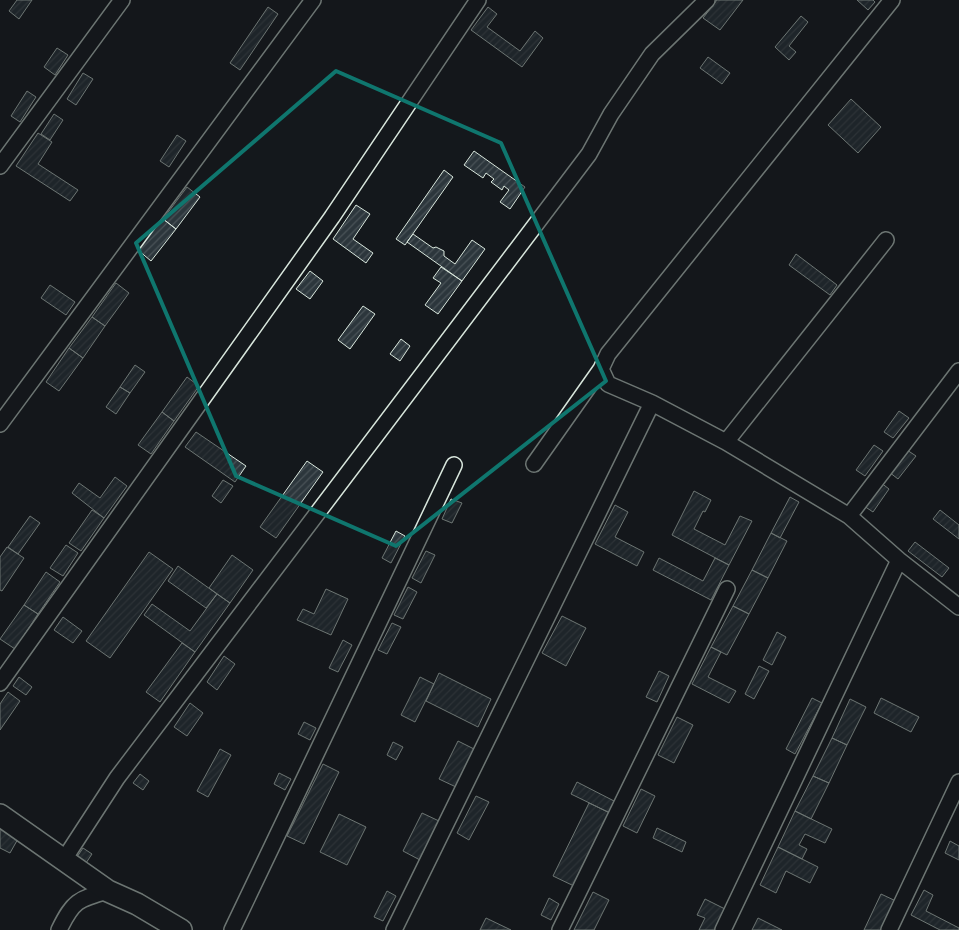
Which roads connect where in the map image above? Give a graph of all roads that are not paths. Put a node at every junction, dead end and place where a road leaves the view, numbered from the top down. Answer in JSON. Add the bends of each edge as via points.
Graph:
{"nodes":[{"id":1,"x":122,"y":0,"type":"edge"},
{"id":2,"x":313,"y":0,"type":"edge"},
{"id":3,"x":478,"y":0,"type":"edge"},
{"id":4,"x":707,"y":0,"type":"edge"},
{"id":5,"x":892,"y":0,"type":"edge"},
{"id":6,"x":0,"y":166,"type":"edge"},
{"id":7,"x":886,"y":240,"type":"dead end"},
{"id":8,"x":601,"y":369,"type":"junction"},
{"id":9,"x":959,"y":372,"type":"edge"},
{"id":10,"x":652,"y":403,"type":"junction"},
{"id":11,"x":0,"y":424,"type":"edge"},
{"id":12,"x":726,"y":442,"type":"junction"},
{"id":13,"x":534,"y":464,"type":"dead end"},
{"id":14,"x":454,"y":465,"type":"dead end"},
{"id":15,"x":849,"y":516,"type":"junction"},
{"id":16,"x":899,"y":560,"type":"junction"},
{"id":17,"x":727,"y":589,"type":"dead end"},
{"id":18,"x":958,"y":603,"type":"edge"},
{"id":19,"x":0,"y":683,"type":"edge"},
{"id":20,"x":959,"y":782,"type":"edge"},
{"id":21,"x":0,"y":815,"type":"edge"},
{"id":22,"x":63,"y":860,"type":"junction"},
{"id":23,"x":108,"y":892,"type":"junction"},
{"id":24,"x":59,"y":930,"type":"edge"},
{"id":25,"x":181,"y":930,"type":"edge"},
{"id":26,"x":232,"y":930,"type":"edge"},
{"id":27,"x":394,"y":930,"type":"edge"},
{"id":28,"x":560,"y":930,"type":"edge"},
{"id":29,"x":723,"y":930,"type":"edge"},
{"id":30,"x":889,"y":930,"type":"edge"}],
"edges":[{"from":1,"to":6,"type":"street"},
{"from":2,"to":11,"type":"street"},
{"from":3,"to":19,"type":"street","via":[[332,217]]},
{"from":4,"to":22,"type":"street","via":[[652,54],[588,154],[118,778]]},
{"from":5,"to":8,"type":"street","via":[[608,354]]},
{"from":7,"to":12,"type":"street"},
{"from":8,"to":10,"type":"street","via":[[608,384]]},
{"from":8,"to":13,"type":"street"},
{"from":9,"to":15,"type":"street"},
{"from":10,"to":12,"type":"street"},
{"from":10,"to":27,"type":"street"},
{"from":12,"to":15,"type":"street"},
{"from":14,"to":26,"type":"street"},
{"from":15,"to":16,"type":"street"},
{"from":16,"to":18,"type":"street"},
{"from":16,"to":29,"type":"street"},
{"from":17,"to":28,"type":"street"},
{"from":20,"to":30,"type":"street"},
{"from":21,"to":22,"type":"street"},
{"from":22,"to":23,"type":"street"},
{"from":23,"to":24,"type":"street","via":[[84,898],[72,906]]},
{"from":23,"to":25,"type":"street","via":[[137,904]]}]}
